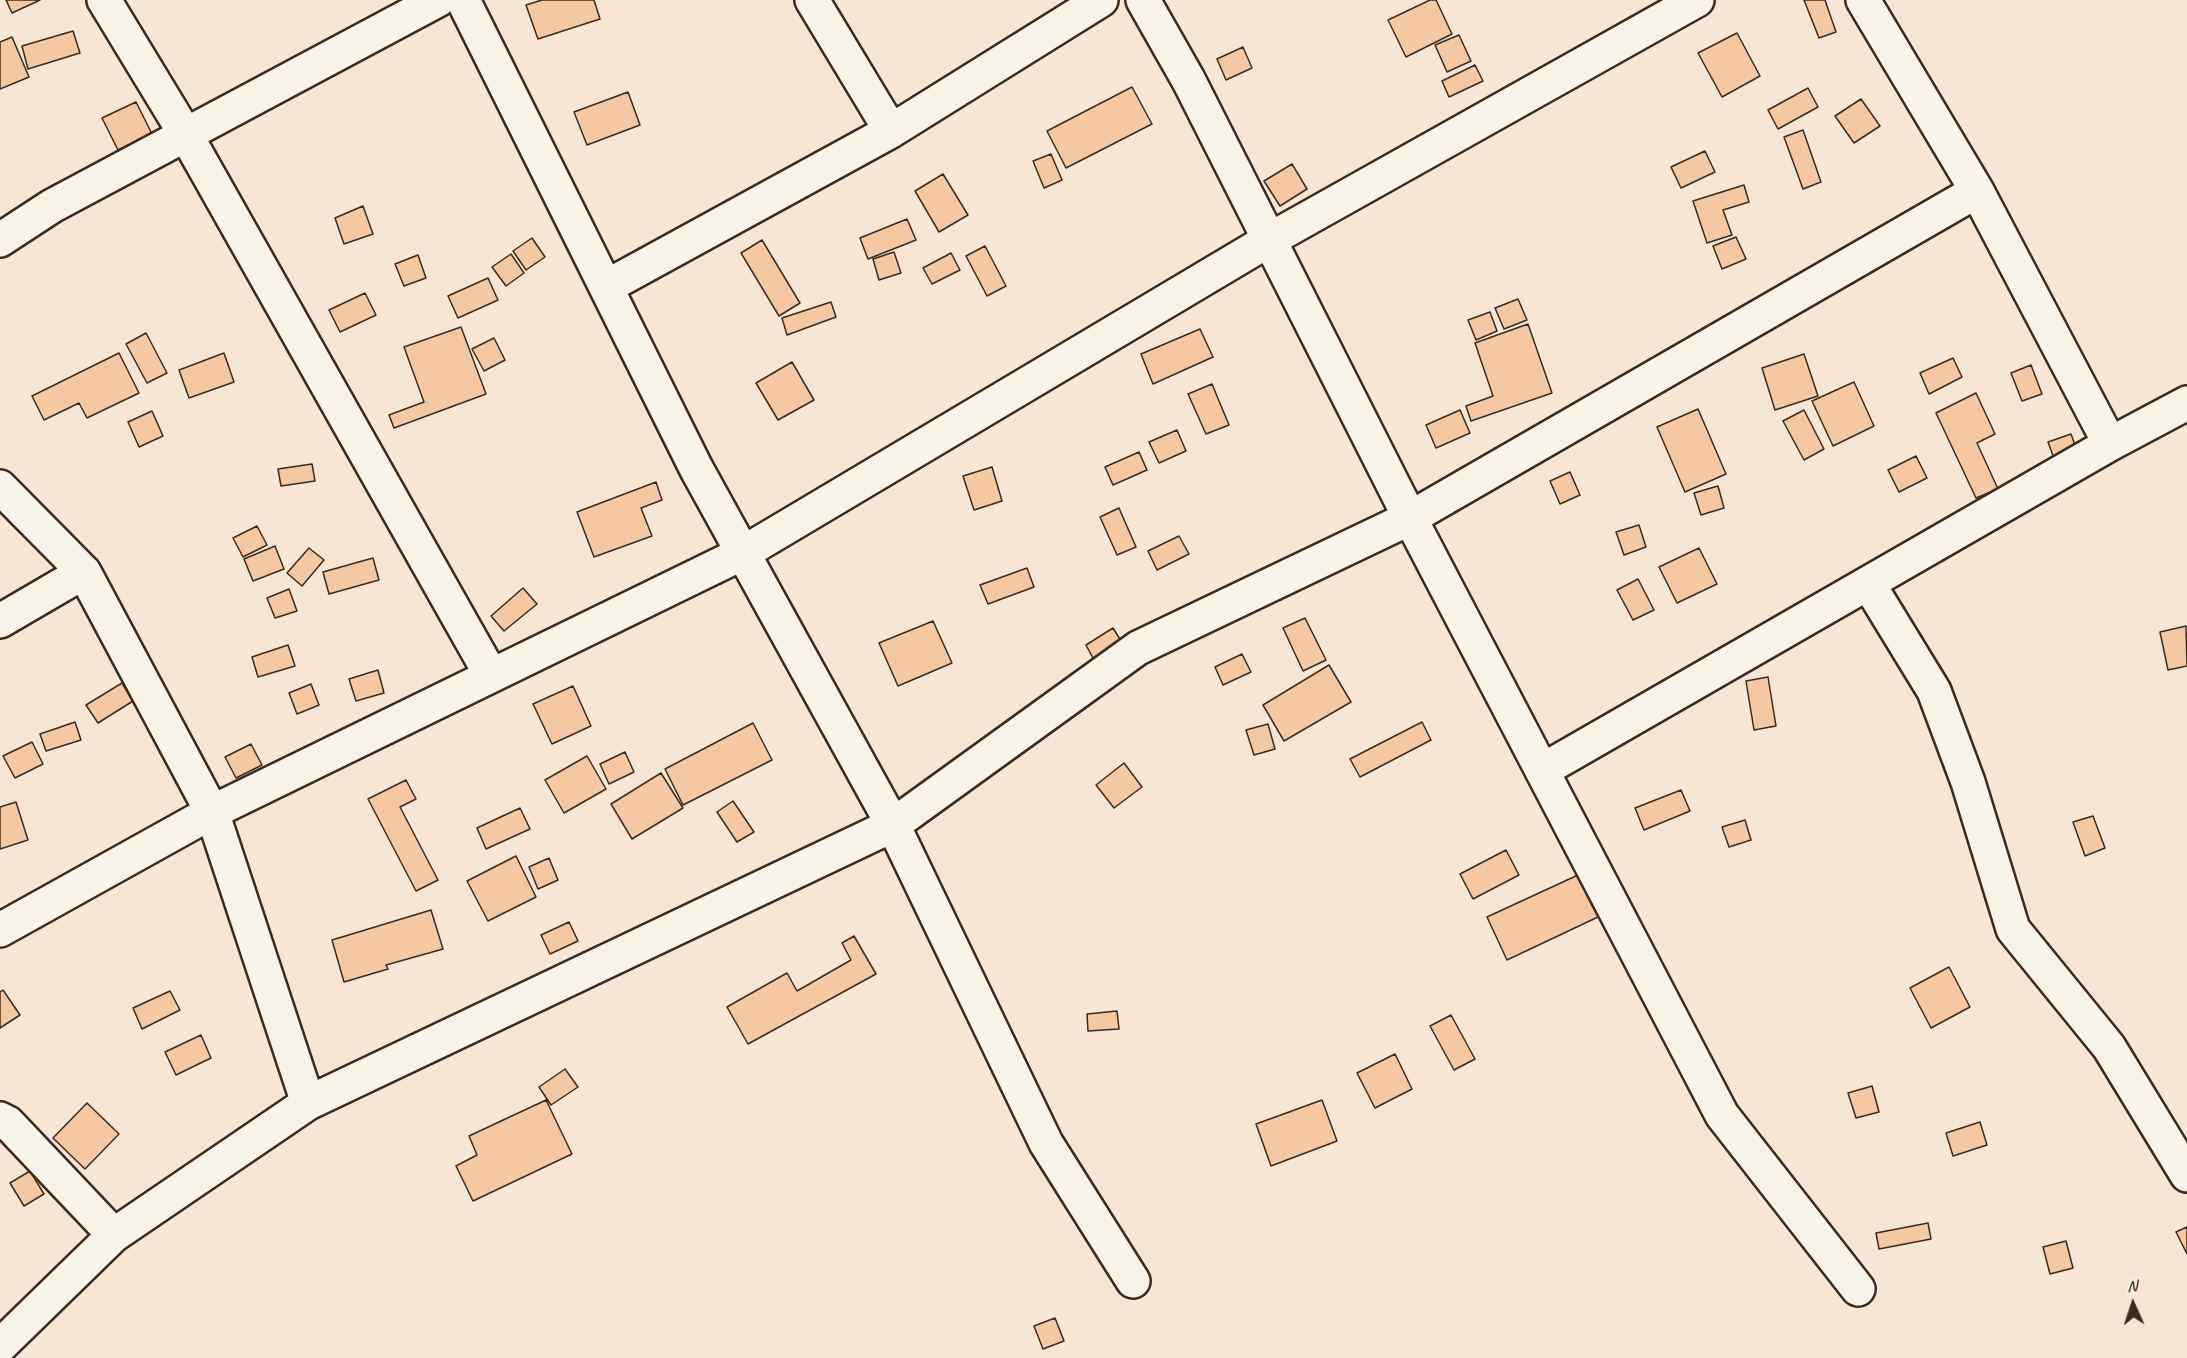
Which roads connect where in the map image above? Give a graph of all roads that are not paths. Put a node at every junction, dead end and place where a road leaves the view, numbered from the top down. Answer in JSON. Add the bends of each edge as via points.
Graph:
{"nodes":[{"id":1,"x":104,"y":0,"type":"edge"},
{"id":2,"x":438,"y":0,"type":"edge"},
{"id":3,"x":464,"y":0,"type":"edge"},
{"id":4,"x":812,"y":0,"type":"edge"},
{"id":5,"x":1101,"y":0,"type":"edge"},
{"id":6,"x":1143,"y":0,"type":"edge"},
{"id":7,"x":1697,"y":0,"type":"edge"},
{"id":8,"x":1863,"y":0,"type":"edge"},
{"id":9,"x":891,"y":131,"type":"junction"},
{"id":10,"x":186,"y":135,"type":"junction"},
{"id":11,"x":1977,"y":191,"type":"junction"},
{"id":12,"x":0,"y":240,"type":"edge"},
{"id":13,"x":1269,"y":240,"type":"junction"},
{"id":14,"x":606,"y":287,"type":"junction"},
{"id":15,"x":2187,"y":403,"type":"edge"},
{"id":16,"x":2110,"y":444,"type":"junction"},
{"id":17,"x":0,"y":487,"type":"edge"},
{"id":18,"x":1410,"y":518,"type":"junction"},
{"id":19,"x":742,"y":553,"type":"junction"},
{"id":20,"x":84,"y":572,"type":"junction"},
{"id":21,"x":1868,"y":583,"type":"junction"},
{"id":22,"x":0,"y":621,"type":"edge"},
{"id":23,"x":490,"y":675,"type":"junction"},
{"id":24,"x":1543,"y":770,"type":"junction"},
{"id":25,"x":212,"y":812,"type":"junction"},
{"id":26,"x":893,"y":825,"type":"junction"},
{"id":27,"x":0,"y":930,"type":"edge"},
{"id":28,"x":308,"y":1103,"type":"junction"},
{"id":29,"x":0,"y":1119,"type":"edge"},
{"id":30,"x":2187,"y":1175,"type":"edge"},
{"id":31,"x":114,"y":1235,"type":"junction"},
{"id":32,"x":1133,"y":1281,"type":"dead end"},
{"id":33,"x":1858,"y":1289,"type":"dead end"},
{"id":34,"x":0,"y":1346,"type":"edge"}],
"edges":[{"from":1,"to":10,"type":"street"},
{"from":2,"to":10,"type":"street"},
{"from":3,"to":14,"type":"street"},
{"from":4,"to":9,"type":"street"},
{"from":5,"to":9,"type":"street"},
{"from":6,"to":13,"type":"street","via":[[1189,81]]},
{"from":7,"to":13,"type":"street"},
{"from":8,"to":11,"type":"street"},
{"from":9,"to":14,"type":"street"},
{"from":10,"to":12,"type":"street","via":[[52,206]]},
{"from":10,"to":23,"type":"street"},
{"from":11,"to":16,"type":"street"},
{"from":11,"to":18,"type":"street"},
{"from":13,"to":18,"type":"street"},
{"from":13,"to":19,"type":"street"},
{"from":14,"to":19,"type":"street"},
{"from":15,"to":16,"type":"street"},
{"from":16,"to":21,"type":"street"},
{"from":17,"to":20,"type":"street"},
{"from":18,"to":24,"type":"street"},
{"from":18,"to":26,"type":"street","via":[[1138,648]]},
{"from":19,"to":23,"type":"street"},
{"from":19,"to":26,"type":"street"},
{"from":20,"to":22,"type":"street"},
{"from":20,"to":25,"type":"street"},
{"from":21,"to":24,"type":"street"},
{"from":21,"to":30,"type":"street","via":[[1935,691],[1968,782],[2013,929],[2109,1047]]},
{"from":23,"to":25,"type":"street"},
{"from":24,"to":33,"type":"street","via":[[1722,1115]]},
{"from":25,"to":27,"type":"street"},
{"from":25,"to":28,"type":"street"},
{"from":26,"to":28,"type":"street"},
{"from":26,"to":32,"type":"street","via":[[1046,1143]]},
{"from":28,"to":31,"type":"street"},
{"from":29,"to":31,"type":"street"},
{"from":31,"to":34,"type":"street"}]}
